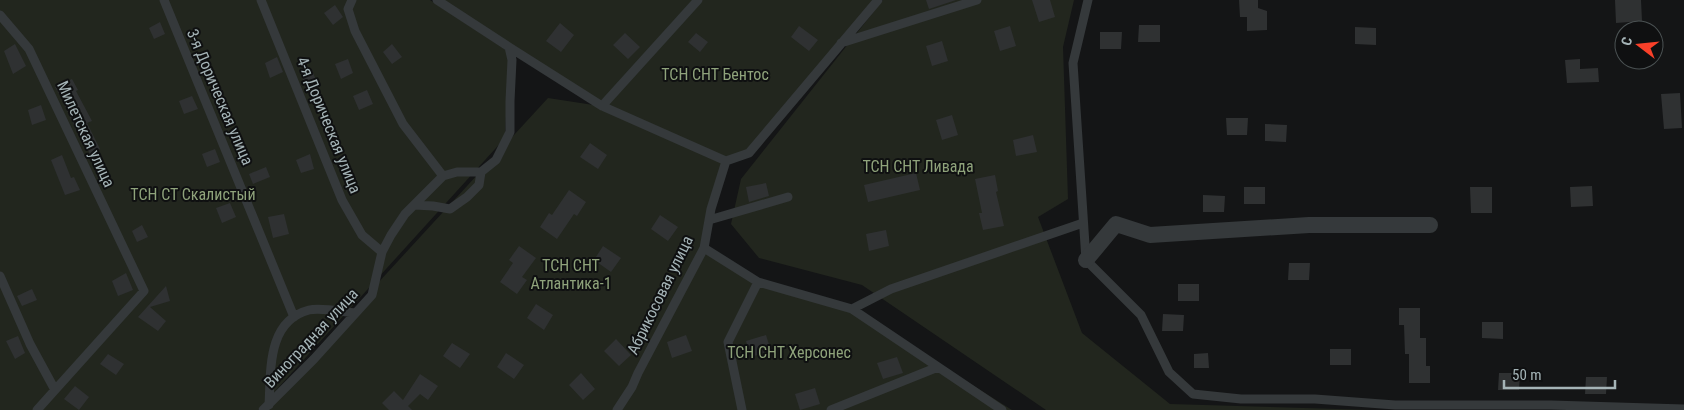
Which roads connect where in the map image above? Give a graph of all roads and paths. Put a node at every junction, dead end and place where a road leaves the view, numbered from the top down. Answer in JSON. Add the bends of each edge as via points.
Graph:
{"nodes":[{"id":1,"x":164,"y":0,"type":"edge"},
{"id":2,"x":261,"y":0,"type":"edge"},
{"id":3,"x":352,"y":0,"type":"edge"},
{"id":4,"x":698,"y":0,"type":"edge"},
{"id":5,"x":878,"y":0,"type":"edge"},
{"id":6,"x":977,"y":0,"type":"edge"},
{"id":7,"x":1088,"y":0,"type":"edge"},
{"id":8,"x":440,"y":1,"type":"edge"},
{"id":9,"x":0,"y":16,"type":"edge"},
{"id":10,"x":841,"y":44,"type":"junction"},
{"id":11,"x":508,"y":47,"type":"junction"},
{"id":12,"x":602,"y":106,"type":"junction"},
{"id":13,"x":726,"y":161,"type":"junction"},
{"id":14,"x":481,"y":172,"type":"junction"},
{"id":15,"x":443,"y":176,"type":"junction"},
{"id":16,"x":788,"y":197,"type":"dead end"},
{"id":17,"x":415,"y":205,"type":"junction"},
{"id":18,"x":709,"y":220,"type":"junction"},
{"id":19,"x":1083,"y":223,"type":"junction"},
{"id":20,"x":1430,"y":225,"type":"dead end"},
{"id":21,"x":704,"y":248,"type":"junction"},
{"id":22,"x":382,"y":252,"type":"junction"},
{"id":23,"x":1086,"y":260,"type":"junction"},
{"id":24,"x":0,"y":276,"type":"edge"},
{"id":25,"x":758,"y":282,"type":"junction"},
{"id":26,"x":852,"y":309,"type":"junction"},
{"id":27,"x":355,"y":313,"type":"junction"},
{"id":28,"x":294,"y":317,"type":"junction"},
{"id":29,"x":938,"y":366,"type":"junction"},
{"id":30,"x":55,"y":390,"type":"junction"},
{"id":31,"x":266,"y":407,"type":"edge"},
{"id":32,"x":1684,"y":409,"type":"edge"},
{"id":33,"x":37,"y":410,"type":"edge"},
{"id":34,"x":617,"y":410,"type":"edge"},
{"id":35,"x":742,"y":410,"type":"edge"},
{"id":36,"x":830,"y":410,"type":"edge"},
{"id":37,"x":1002,"y":410,"type":"edge"}],
"edges":[{"from":1,"to":28,"type":"lane","name":"3-я Дорическая улица"},
{"from":2,"to":22,"type":"lane","name":"4-я Дорическая улица","via":[[342,200],[362,235]]},
{"from":3,"to":15,"type":"lane","via":[[348,9],[355,31],[403,124]]},
{"from":4,"to":12,"type":"lane"},
{"from":5,"to":10,"type":"lane"},
{"from":6,"to":10,"type":"lane"},
{"from":7,"to":19,"type":"lane","via":[[1073,63]]},
{"from":8,"to":11,"type":"lane"},
{"from":9,"to":30,"type":"lane","name":"Милетская улица","via":[[30,49],[144,291]]},
{"from":10,"to":13,"type":"lane","via":[[749,153]]},
{"from":11,"to":12,"type":"lane"},
{"from":11,"to":14,"type":"lane","via":[[512,60],[510,132],[496,160]]},
{"from":12,"to":13,"type":"lane"},
{"from":13,"to":18,"type":"lane","name":"Абрикосовая улица"},
{"from":14,"to":15,"type":"lane","via":[[457,172]]},
{"from":14,"to":17,"type":"lane","via":[[479,185],[450,209]]},
{"from":15,"to":17,"type":"lane","name":"Виноградная улица"},
{"from":16,"to":18,"type":"lane"},
{"from":17,"to":22,"type":"lane","name":"Виноградная улица","via":[[404,214]]},
{"from":18,"to":21,"type":"lane","name":"Абрикосовая улица"},
{"from":19,"to":23,"type":"lane"},
{"from":19,"to":26,"type":"lane","via":[[891,289]]},
{"from":20,"to":23,"type":"street","via":[[1309,225],[1150,235],[1116,224]]},
{"from":21,"to":25,"type":"lane"},
{"from":21,"to":34,"type":"lane","name":"Абрикосовая улица"},
{"from":22,"to":27,"type":"lane","name":"Виноградная улица","via":[[372,295]]},
{"from":23,"to":32,"type":"lane","via":[[1141,315],[1169,372],[1193,394],[1396,405]]},
{"from":24,"to":30,"type":"lane","via":[[30,344]]},
{"from":25,"to":26,"type":"lane"},
{"from":25,"to":35,"type":"lane","via":[[728,342]]},
{"from":26,"to":29,"type":"lane"},
{"from":27,"to":28,"type":"lane","via":[[310,309]]},
{"from":27,"to":31,"type":"lane","name":"Виноградная улица"},
{"from":28,"to":31,"type":"lane","via":[[275,341]]},
{"from":29,"to":36,"type":"lane"},
{"from":29,"to":37,"type":"lane"},
{"from":30,"to":33,"type":"lane","name":"Милетская улица"}]}
